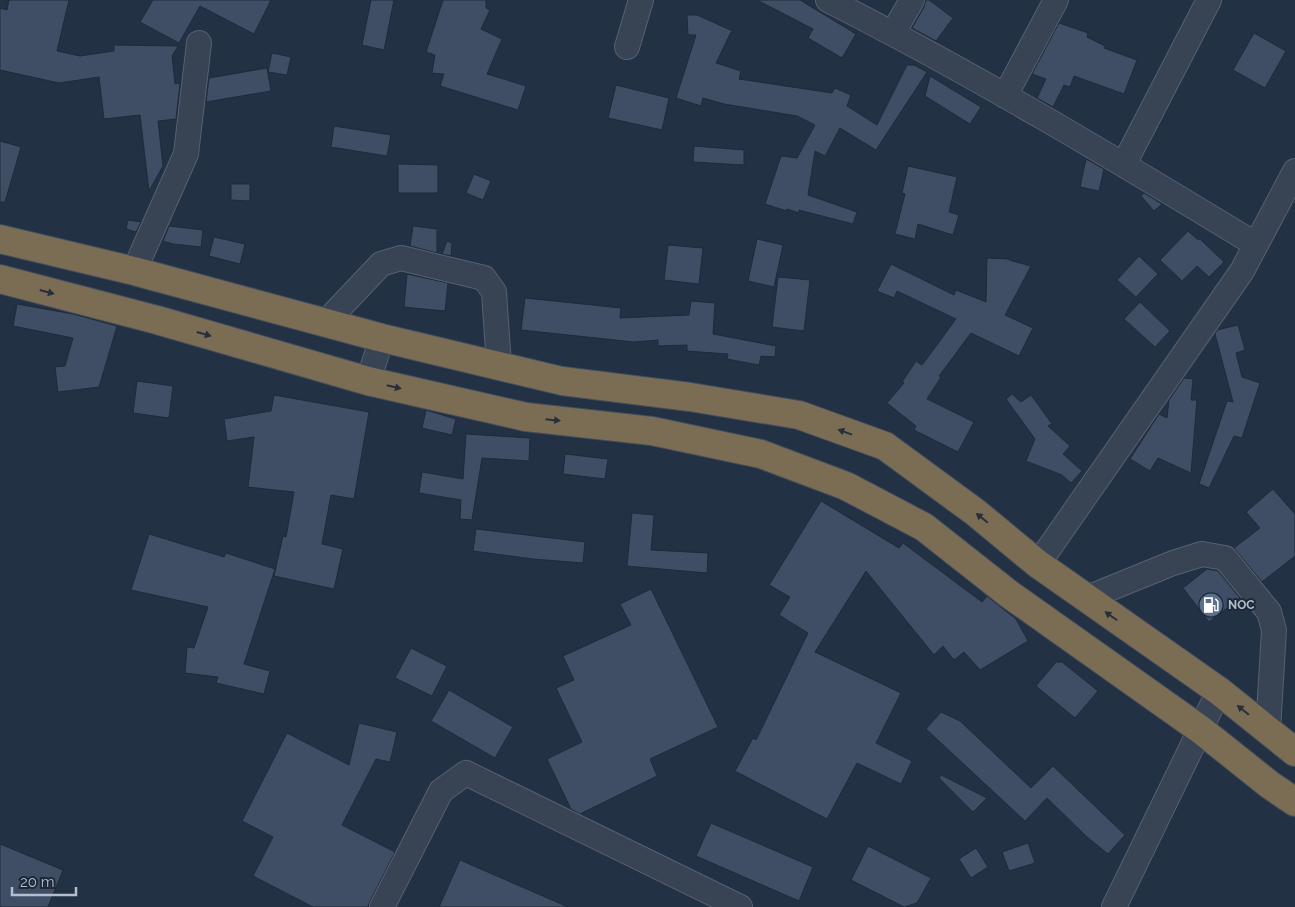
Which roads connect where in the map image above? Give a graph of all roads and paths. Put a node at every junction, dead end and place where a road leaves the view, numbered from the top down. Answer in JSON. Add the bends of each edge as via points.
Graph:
{"nodes":[{"id":1,"x":641,"y":0,"type":"edge"},
{"id":2,"x":828,"y":0,"type":"edge"},
{"id":3,"x":912,"y":0,"type":"edge"},
{"id":4,"x":1056,"y":0,"type":"edge"},
{"id":5,"x":1209,"y":0,"type":"edge"},
{"id":6,"x":894,"y":33,"type":"junction"},
{"id":7,"x":199,"y":44,"type":"dead end"},
{"id":8,"x":627,"y":47,"type":"dead end"},
{"id":9,"x":1005,"y":96,"type":"junction"},
{"id":10,"x":1124,"y":164,"type":"junction"},
{"id":11,"x":1295,"y":171,"type":"edge"},
{"id":12,"x":0,"y":239,"type":"edge"},
{"id":13,"x":1255,"y":244,"type":"junction"},
{"id":14,"x":134,"y":271,"type":"junction"},
{"id":15,"x":0,"y":279,"type":"edge"},
{"id":16,"x":326,"y":322,"type":"junction"},
{"id":17,"x":382,"y":338,"type":"junction"},
{"id":18,"x":500,"y":366,"type":"junction"},
{"id":19,"x":368,"y":381,"type":"junction"},
{"id":20,"x":1038,"y":564,"type":"junction"},
{"id":21,"x":1087,"y":598,"type":"junction"},
{"id":22,"x":1219,"y":691,"type":"junction"},
{"id":23,"x":1201,"y":730,"type":"junction"},
{"id":24,"x":1268,"y":730,"type":"junction"},
{"id":25,"x":1295,"y":752,"type":"edge"},
{"id":26,"x":1295,"y":802,"type":"edge"},
{"id":27,"x":382,"y":907,"type":"edge"},
{"id":28,"x":740,"y":907,"type":"edge"},
{"id":29,"x":1114,"y":907,"type":"edge"}],
"edges":[{"from":1,"to":8,"type":"street"},
{"from":2,"to":6,"type":"street"},
{"from":3,"to":6,"type":"street"},
{"from":4,"to":9,"type":"street"},
{"from":5,"to":10,"type":"street"},
{"from":6,"to":9,"type":"street"},
{"from":7,"to":14,"type":"street","via":[[186,154]]},
{"from":9,"to":10,"type":"street"},
{"from":10,"to":13,"type":"street"},
{"from":11,"to":13,"type":"street"},
{"from":12,"to":14,"type":"highway"},
{"from":13,"to":20,"type":"street","via":[[1242,271],[1212,316]]},
{"from":14,"to":16,"type":"highway"},
{"from":15,"to":19,"type":"highway","one_way":true},
{"from":16,"to":17,"type":"highway"},
{"from":16,"to":18,"type":"street","via":[[380,264],[401,258],[484,278],[494,292]]},
{"from":17,"to":18,"type":"highway"},
{"from":17,"to":19,"type":"street"},
{"from":20,"to":18,"type":"highway","one_way":true,"via":[[975,512],[884,446],[798,414],[690,396],[562,382]]},
{"from":19,"to":23,"type":"highway","one_way":true,"via":[[526,418],[652,431],[761,454],[846,486],[924,527],[1009,594]]},
{"from":20,"to":21,"type":"highway"},
{"from":22,"to":21,"type":"highway","one_way":true},
{"from":21,"to":24,"type":"street","via":[[1202,554],[1225,558],[1269,612],[1274,630]]},
{"from":22,"to":23,"type":"street"},
{"from":24,"to":22,"type":"highway","one_way":true},
{"from":23,"to":26,"type":"highway"},
{"from":23,"to":29,"type":"street"},
{"from":24,"to":25,"type":"highway"},
{"from":27,"to":28,"type":"street","via":[[441,791],[466,773]]}]}
